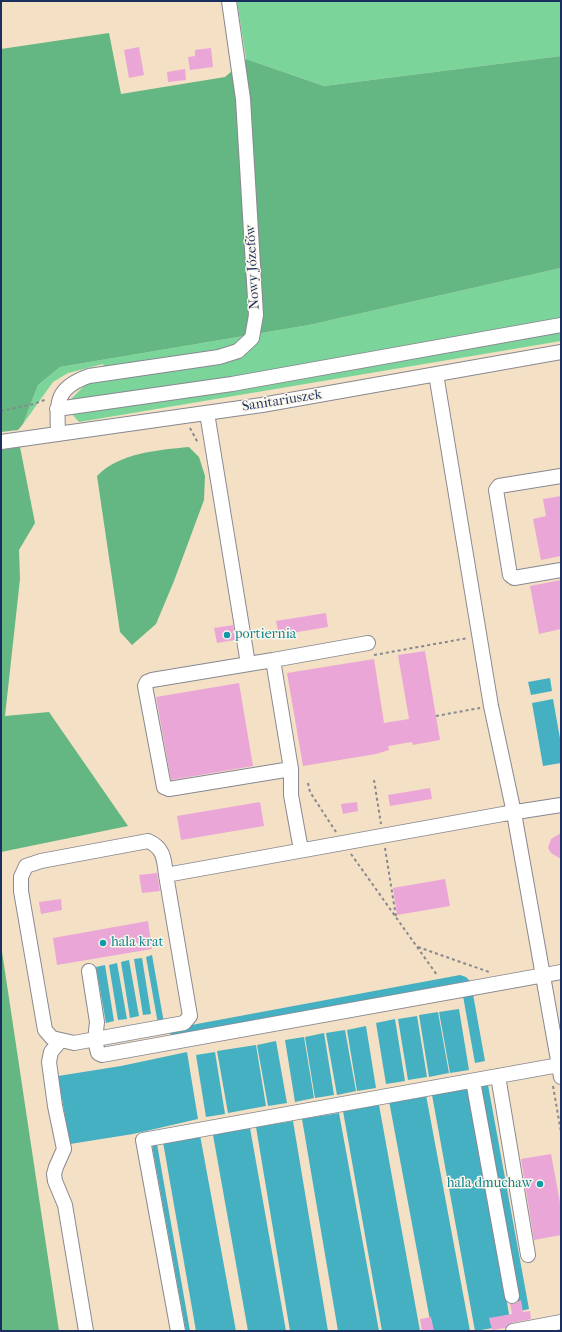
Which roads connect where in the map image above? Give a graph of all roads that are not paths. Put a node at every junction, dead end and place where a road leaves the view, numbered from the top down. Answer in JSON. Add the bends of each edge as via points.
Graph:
{"nodes":[{"id":1,"x":229,"y":1,"type":"edge"},
{"id":2,"x":561,"y":325,"type":"edge"},
{"id":3,"x":561,"y":352,"type":"edge"},
{"id":4,"x":436,"y":374,"type":"junction"},
{"id":5,"x":57,"y":409,"type":"junction"},
{"id":6,"x":207,"y":413,"type":"junction"},
{"id":7,"x":58,"y":434,"type":"junction"},
{"id":8,"x":1,"y":442,"type":"edge"},
{"id":9,"x":561,"y":476,"type":"edge"},
{"id":10,"x":561,"y":570,"type":"edge"},
{"id":11,"x":368,"y":643,"type":"road end"},
{"id":12,"x":273,"y":660,"type":"junction"},
{"id":13,"x":248,"y":664,"type":"junction"},
{"id":14,"x":291,"y":769,"type":"junction"},
{"id":15,"x":561,"y":805,"type":"edge"},
{"id":16,"x":514,"y":813,"type":"junction"},
{"id":17,"x":301,"y":850,"type":"junction"},
{"id":18,"x":166,"y":875,"type":"junction"},
{"id":19,"x":89,"y":971,"type":"dead end"},
{"id":20,"x":561,"y":972,"type":"edge"},
{"id":21,"x":542,"y":975,"type":"junction"},
{"id":22,"x":94,"y":1040,"type":"junction"},
{"id":23,"x":60,"y":1041,"type":"junction"},
{"id":24,"x":560,"y":1071,"type":"edge"},
{"id":25,"x":498,"y":1076,"type":"junction"},
{"id":26,"x":473,"y":1081,"type":"junction"},
{"id":27,"x":528,"y":1255,"type":"dead end"},
{"id":28,"x":512,"y":1296,"type":"dead end"},
{"id":29,"x":561,"y":1322,"type":"edge"},
{"id":30,"x":86,"y":1331,"type":"edge"},
{"id":31,"x":178,"y":1331,"type":"edge"},
{"id":32,"x":512,"y":1331,"type":"edge"}],
"edges":[{"from":1,"to":5,"type":"street","name":"Nowy Józefów","via":[[243,99],[256,315],[252,338],[238,351],[219,357],[89,376],[73,382],[61,394]]},
{"from":2,"to":5,"type":"street","via":[[240,383]]},
{"from":3,"to":4,"type":"street","name":"Sanitariuszek"},
{"from":4,"to":6,"type":"street","name":"Sanitariuszek"},
{"from":4,"to":16,"type":"street","via":[[491,706]]},
{"from":5,"to":7,"type":"street"},
{"from":6,"to":7,"type":"street","name":"Sanitariuszek"},
{"from":6,"to":13,"type":"street"},
{"from":7,"to":8,"type":"street","name":"Sanitariuszek"},
{"from":9,"to":10,"type":"street","via":[[499,486],[496,490],[510,575],[514,578]]},
{"from":11,"to":12,"type":"street"},
{"from":12,"to":13,"type":"street"},
{"from":12,"to":14,"type":"street"},
{"from":13,"to":14,"type":"street","via":[[147,682],[144,686],[162,783],[164,787],[169,788]]},
{"from":14,"to":17,"type":"street","via":[[291,795]]},
{"from":15,"to":16,"type":"street"},
{"from":16,"to":17,"type":"street"},
{"from":16,"to":21,"type":"street"},
{"from":17,"to":18,"type":"street"},
{"from":18,"to":22,"type":"street","via":[[190,1016],[184,1023]]},
{"from":18,"to":23,"type":"street","via":[[161,851],[148,841],[26,866],[20,877],[21,891],[45,1030],[52,1038]]},
{"from":19,"to":22,"type":"street","via":[[97,1022]]},
{"from":20,"to":21,"type":"street"},
{"from":21,"to":22,"type":"street","via":[[102,1055],[98,1053]]},
{"from":21,"to":24,"type":"street"},
{"from":22,"to":23,"type":"street","via":[[74,1043]]},
{"from":23,"to":30,"type":"street","via":[[51,1052],[49,1062],[64,1148],[54,1174],[65,1205]]},
{"from":24,"to":25,"type":"street"},
{"from":25,"to":26,"type":"street"},
{"from":25,"to":27,"type":"street"},
{"from":26,"to":28,"type":"street"},
{"from":26,"to":31,"type":"street","via":[[143,1140]]},
{"from":29,"to":32,"type":"street"}]}
